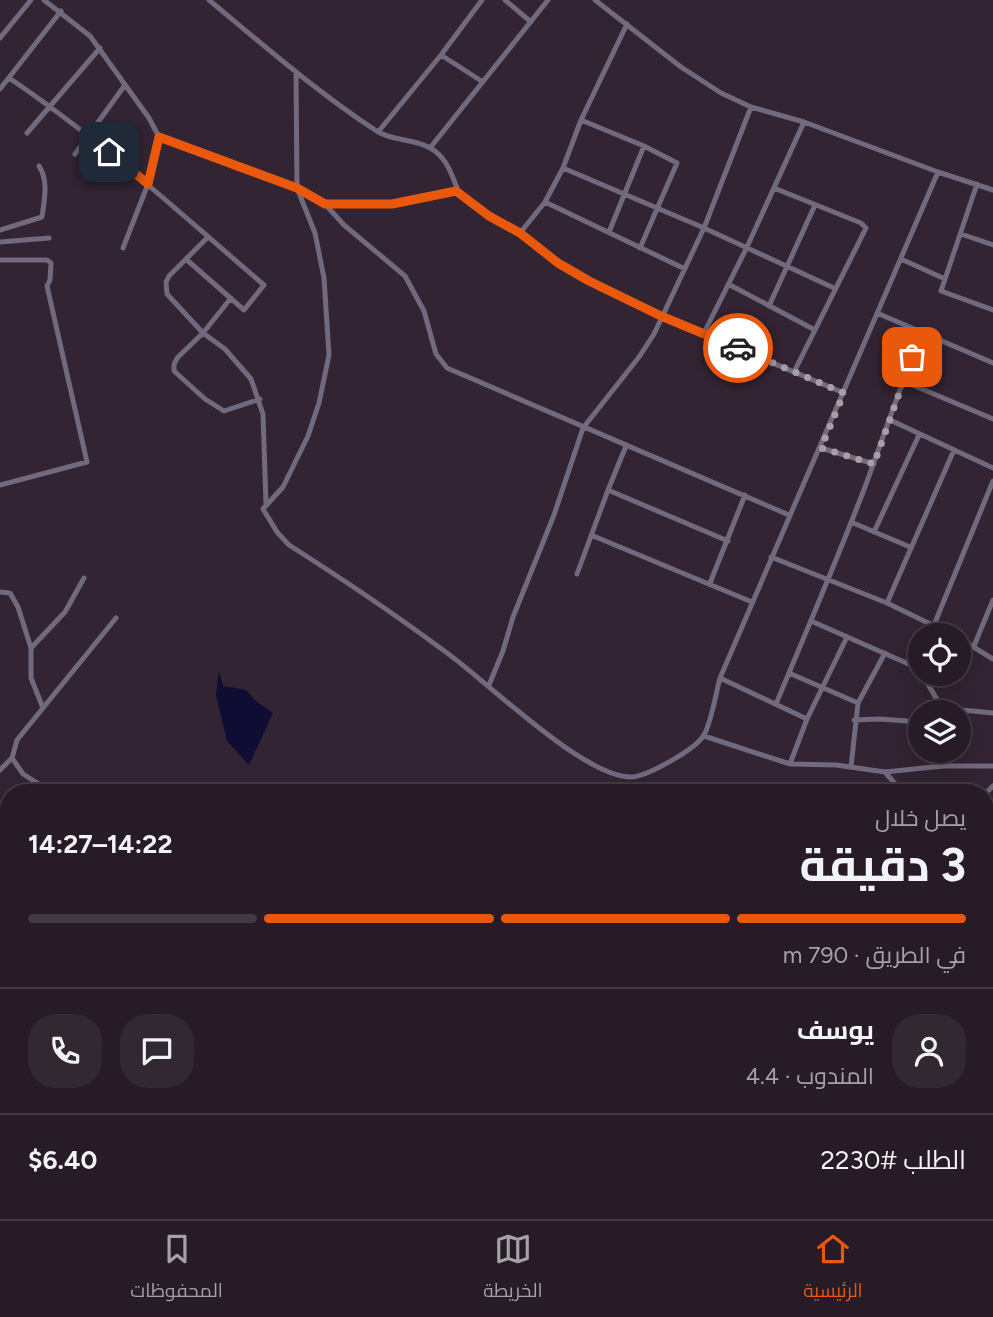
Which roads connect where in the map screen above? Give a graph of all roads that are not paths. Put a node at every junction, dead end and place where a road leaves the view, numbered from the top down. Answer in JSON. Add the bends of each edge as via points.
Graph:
{"nodes":[{"id":1,"x":31,"y":0,"type":"edge"},
{"id":2,"x":44,"y":0,"type":"edge"},
{"id":3,"x":209,"y":0,"type":"edge"},
{"id":4,"x":482,"y":0,"type":"edge"},
{"id":5,"x":505,"y":0,"type":"edge"},
{"id":6,"x":548,"y":0,"type":"edge"},
{"id":7,"x":595,"y":0,"type":"edge"},
{"id":8,"x":61,"y":11,"type":"junction"},
{"id":9,"x":531,"y":22,"type":"junction"},
{"id":10,"x":627,"y":24,"type":"junction"},
{"id":11,"x":0,"y":38,"type":"edge"},
{"id":12,"x":100,"y":48,"type":"junction"},
{"id":13,"x":441,"y":55,"type":"junction"},
{"id":14,"x":296,"y":72,"type":"junction"},
{"id":15,"x":9,"y":78,"type":"junction"},
{"id":16,"x":483,"y":82,"type":"junction"},
{"id":17,"x":125,"y":85,"type":"junction"},
{"id":18,"x":0,"y":89,"type":"edge"},
{"id":19,"x":52,"y":107,"type":"junction"},
{"id":20,"x":751,"y":107,"type":"junction"},
{"id":21,"x":581,"y":120,"type":"junction"},
{"id":22,"x":804,"y":122,"type":"junction"},
{"id":23,"x":378,"y":132,"type":"junction"},
{"id":24,"x":27,"y":133,"type":"dead end"},
{"id":25,"x":89,"y":136,"type":"junction"},
{"id":26,"x":159,"y":137,"type":"junction"},
{"id":27,"x":644,"y":146,"type":"junction"},
{"id":28,"x":430,"y":148,"type":"junction"},
{"id":29,"x":75,"y":154,"type":"dead end"},
{"id":30,"x":39,"y":166,"type":"dead end"},
{"id":31,"x":563,"y":168,"type":"junction"},
{"id":32,"x":938,"y":172,"type":"junction"},
{"id":33,"x":148,"y":184,"type":"junction"},
{"id":34,"x":977,"y":184,"type":"junction"},
{"id":35,"x":297,"y":188,"type":"junction"},
{"id":36,"x":774,"y":188,"type":"junction"},
{"id":37,"x":993,"y":190,"type":"edge"},
{"id":38,"x":458,"y":193,"type":"junction"},
{"id":39,"x":624,"y":194,"type":"junction"},
{"id":40,"x":545,"y":202,"type":"junction"},
{"id":41,"x":325,"y":204,"type":"junction"},
{"id":42,"x":815,"y":205,"type":"junction"},
{"id":43,"x":658,"y":207,"type":"junction"},
{"id":44,"x":704,"y":228,"type":"junction"},
{"id":45,"x":0,"y":230,"type":"edge"},
{"id":46,"x":609,"y":232,"type":"junction"},
{"id":47,"x":520,"y":233,"type":"junction"},
{"id":48,"x":961,"y":234,"type":"junction"},
{"id":49,"x":208,"y":237,"type":"junction"},
{"id":50,"x":50,"y":238,"type":"dead end"},
{"id":51,"x":0,"y":242,"type":"edge"},
{"id":52,"x":993,"y":244,"type":"edge"},
{"id":53,"x":747,"y":247,"type":"junction"},
{"id":54,"x":123,"y":248,"type":"dead end"},
{"id":55,"x":640,"y":248,"type":"junction"},
{"id":56,"x":901,"y":259,"type":"junction"},
{"id":57,"x":0,"y":260,"type":"edge"},
{"id":58,"x":187,"y":260,"type":"junction"},
{"id":59,"x":788,"y":265,"type":"junction"},
{"id":60,"x":685,"y":269,"type":"junction"},
{"id":61,"x":945,"y":279,"type":"junction"},
{"id":62,"x":730,"y":285,"type":"junction"},
{"id":63,"x":834,"y":288,"type":"junction"},
{"id":64,"x":231,"y":298,"type":"junction"},
{"id":65,"x":769,"y":306,"type":"junction"},
{"id":66,"x":993,"y":310,"type":"edge"},
{"id":67,"x":877,"y":313,"type":"junction"},
{"id":68,"x":661,"y":316,"type":"junction"},
{"id":69,"x":815,"y":330,"type":"junction"},
{"id":70,"x":923,"y":332,"type":"junction"},
{"id":71,"x":203,"y":333,"type":"junction"},
{"id":72,"x":704,"y":333,"type":"junction"},
{"id":73,"x":992,"y":361,"type":"edge"},
{"id":74,"x":794,"y":372,"type":"junction"},
{"id":75,"x":903,"y":381,"type":"junction"},
{"id":76,"x":844,"y":393,"type":"junction"},
{"id":77,"x":260,"y":399,"type":"junction"},
{"id":78,"x":993,"y":419,"type":"edge"},
{"id":79,"x":890,"y":421,"type":"junction"},
{"id":80,"x":583,"y":428,"type":"junction"},
{"id":81,"x":919,"y":435,"type":"junction"},
{"id":82,"x":626,"y":446,"type":"junction"},
{"id":83,"x":821,"y":448,"type":"junction"},
{"id":84,"x":954,"y":450,"type":"junction"},
{"id":85,"x":874,"y":464,"type":"junction"},
{"id":86,"x":993,"y":468,"type":"edge"},
{"id":87,"x":993,"y":481,"type":"edge"},
{"id":88,"x":0,"y":485,"type":"edge"},
{"id":89,"x":607,"y":490,"type":"junction"},
{"id":90,"x":745,"y":495,"type":"junction"},
{"id":91,"x":266,"y":505,"type":"junction"},
{"id":92,"x":789,"y":516,"type":"junction"},
{"id":93,"x":852,"y":522,"type":"junction"},
{"id":94,"x":874,"y":532,"type":"junction"},
{"id":95,"x":591,"y":535,"type":"junction"},
{"id":96,"x":728,"y":541,"type":"junction"},
{"id":97,"x":910,"y":547,"type":"junction"},
{"id":98,"x":771,"y":557,"type":"junction"},
{"id":99,"x":577,"y":574,"type":"dead end"},
{"id":100,"x":84,"y":578,"type":"dead end"},
{"id":101,"x":829,"y":580,"type":"junction"},
{"id":102,"x":710,"y":583,"type":"junction"},
{"id":103,"x":0,"y":592,"type":"edge"},
{"id":104,"x":993,"y":600,"type":"edge"},
{"id":105,"x":752,"y":602,"type":"junction"},
{"id":106,"x":887,"y":603,"type":"junction"},
{"id":107,"x":116,"y":618,"type":"dead end"},
{"id":108,"x":811,"y":621,"type":"junction"},
{"id":109,"x":930,"y":623,"type":"edge"},
{"id":110,"x":935,"y":623,"type":"edge"},
{"id":111,"x":847,"y":637,"type":"junction"},
{"id":112,"x":971,"y":644,"type":"edge"},
{"id":113,"x":974,"y":646,"type":"junction"},
{"id":114,"x":31,"y":648,"type":"junction"},
{"id":115,"x":885,"y":653,"type":"junction"},
{"id":116,"x":993,"y":659,"type":"edge"},
{"id":117,"x":908,"y":664,"type":"edge"},
{"id":118,"x":789,"y":673,"type":"junction"},
{"id":119,"x":720,"y":678,"type":"junction"},
{"id":120,"x":489,"y":685,"type":"junction"},
{"id":121,"x":821,"y":688,"type":"junction"},
{"id":122,"x":858,"y":703,"type":"junction"},
{"id":123,"x":776,"y":704,"type":"junction"},
{"id":124,"x":43,"y":708,"type":"junction"},
{"id":125,"x":971,"y":712,"type":"edge"},
{"id":126,"x":993,"y":713,"type":"edge"},
{"id":127,"x":807,"y":719,"type":"junction"},
{"id":128,"x":854,"y":720,"type":"junction"},
{"id":129,"x":908,"y":721,"type":"edge"},
{"id":130,"x":704,"y":736,"type":"junction"},
{"id":131,"x":12,"y":758,"type":"junction"},
{"id":132,"x":790,"y":764,"type":"junction"},
{"id":133,"x":943,"y":766,"type":"joint"},
{"id":134,"x":993,"y":766,"type":"edge"},
{"id":135,"x":851,"y":767,"type":"junction"},
{"id":136,"x":0,"y":770,"type":"edge"},
{"id":137,"x":885,"y":772,"type":"junction"},
{"id":138,"x":39,"y":784,"type":"edge"},
{"id":139,"x":895,"y":784,"type":"edge"}],
"edges":[{"from":1,"to":11,"type":"street"},
{"from":2,"to":8,"type":"street"},
{"from":3,"to":14,"type":"street"},
{"from":4,"to":13,"type":"street"},
{"from":5,"to":9,"type":"street"},
{"from":6,"to":9,"type":"street"},
{"from":7,"to":10,"type":"street"},
{"from":8,"to":12,"type":"street"},
{"from":8,"to":15,"type":"street"},
{"from":9,"to":16,"type":"street"},
{"from":10,"to":20,"type":"street","via":[[699,80]]},
{"from":10,"to":21,"type":"street"},
{"from":12,"to":17,"type":"street"},
{"from":12,"to":19,"type":"street"},
{"from":13,"to":16,"type":"street"},
{"from":13,"to":23,"type":"street"},
{"from":14,"to":23,"type":"street"},
{"from":14,"to":35,"type":"street"},
{"from":15,"to":18,"type":"street"},
{"from":15,"to":19,"type":"street"},
{"from":16,"to":28,"type":"street"},
{"from":17,"to":25,"type":"street"},
{"from":17,"to":26,"type":"street"},
{"from":19,"to":24,"type":"street"},
{"from":19,"to":25,"type":"street"},
{"from":20,"to":22,"type":"street"},
{"from":20,"to":44,"type":"street"},
{"from":21,"to":27,"type":"street"},
{"from":21,"to":31,"type":"street"},
{"from":22,"to":32,"type":"street"},
{"from":22,"to":36,"type":"street"},
{"from":23,"to":28,"type":"street"},
{"from":25,"to":29,"type":"street"},
{"from":25,"to":33,"type":"street"},
{"from":26,"to":33,"type":"street"},
{"from":26,"to":35,"type":"street"},
{"from":27,"to":39,"type":"street"},
{"from":27,"to":43,"type":"street","via":[[677,164]]},
{"from":28,"to":38,"type":"street","via":[[447,164]]},
{"from":30,"to":45,"type":"street","via":[[45,190],[42,218]]},
{"from":31,"to":39,"type":"street"},
{"from":31,"to":40,"type":"street"},
{"from":32,"to":34,"type":"street"},
{"from":32,"to":56,"type":"street"},
{"from":33,"to":49,"type":"street"},
{"from":33,"to":54,"type":"street"},
{"from":34,"to":37,"type":"street"},
{"from":34,"to":48,"type":"street"},
{"from":35,"to":41,"type":"street"},
{"from":35,"to":91,"type":"street","via":[[310,219],[324,278],[329,355],[308,436],[284,486]]},
{"from":36,"to":42,"type":"street"},
{"from":36,"to":53,"type":"street"},
{"from":38,"to":41,"type":"street","via":[[392,204]]},
{"from":38,"to":47,"type":"street"},
{"from":39,"to":43,"type":"street"},
{"from":39,"to":46,"type":"street"},
{"from":40,"to":46,"type":"street"},
{"from":40,"to":47,"type":"street"},
{"from":41,"to":80,"type":"street","via":[[405,276],[427,321],[436,354],[447,368]]},
{"from":42,"to":59,"type":"street"},
{"from":42,"to":63,"type":"street","via":[[866,226]]},
{"from":43,"to":44,"type":"street"},
{"from":43,"to":55,"type":"street"},
{"from":44,"to":53,"type":"street"},
{"from":44,"to":60,"type":"street"},
{"from":46,"to":55,"type":"street"},
{"from":47,"to":68,"type":"street","via":[[573,272]]},
{"from":48,"to":52,"type":"street"},
{"from":48,"to":61,"type":"street"},
{"from":49,"to":58,"type":"street"},
{"from":49,"to":64,"type":"street","via":[[264,285],[244,310]]},
{"from":50,"to":51,"type":"street"},
{"from":53,"to":59,"type":"street"},
{"from":53,"to":62,"type":"street"},
{"from":55,"to":60,"type":"street"},
{"from":56,"to":61,"type":"street"},
{"from":56,"to":67,"type":"street"},
{"from":57,"to":88,"type":"street","via":[[51,263],[47,286],[87,462]]},
{"from":58,"to":64,"type":"street"},
{"from":58,"to":71,"type":"street","via":[[169,276],[167,294]]},
{"from":59,"to":63,"type":"street"},
{"from":59,"to":65,"type":"street"},
{"from":60,"to":68,"type":"street"},
{"from":61,"to":66,"type":"street","via":[[942,292]]},
{"from":62,"to":65,"type":"street"},
{"from":62,"to":72,"type":"street"},
{"from":63,"to":69,"type":"street"},
{"from":64,"to":71,"type":"street"},
{"from":65,"to":69,"type":"street"},
{"from":67,"to":70,"type":"street"},
{"from":67,"to":76,"type":"street"},
{"from":68,"to":72,"type":"street"},
{"from":68,"to":80,"type":"street","via":[[639,357]]},
{"from":69,"to":74,"type":"street"},
{"from":70,"to":73,"type":"street"},
{"from":70,"to":75,"type":"street"},
{"from":71,"to":77,"type":"street","via":[[225,349],[251,379]]},
{"from":71,"to":77,"type":"street","via":[[178,357],[174,364],[178,376],[224,411]]},
{"from":72,"to":74,"type":"street"},
{"from":74,"to":76,"type":"street"},
{"from":75,"to":78,"type":"street"},
{"from":75,"to":79,"type":"street"},
{"from":76,"to":83,"type":"street"},
{"from":77,"to":91,"type":"street"},
{"from":79,"to":81,"type":"street"},
{"from":79,"to":85,"type":"street"},
{"from":80,"to":82,"type":"street"},
{"from":80,"to":120,"type":"street"},
{"from":81,"to":84,"type":"street"},
{"from":81,"to":94,"type":"street"},
{"from":82,"to":89,"type":"street"},
{"from":82,"to":90,"type":"street"},
{"from":83,"to":85,"type":"street"},
{"from":83,"to":92,"type":"street"},
{"from":84,"to":86,"type":"street"},
{"from":84,"to":97,"type":"street"},
{"from":85,"to":93,"type":"street"},
{"from":87,"to":110,"type":"street"},
{"from":89,"to":95,"type":"street"},
{"from":89,"to":96,"type":"street"},
{"from":90,"to":92,"type":"street"},
{"from":90,"to":96,"type":"street"},
{"from":91,"to":120,"type":"street","via":[[263,509],[289,545]]},
{"from":92,"to":98,"type":"street"},
{"from":93,"to":94,"type":"street"},
{"from":93,"to":101,"type":"street"},
{"from":94,"to":97,"type":"street"},
{"from":95,"to":99,"type":"street"},
{"from":95,"to":102,"type":"street"},
{"from":96,"to":102,"type":"street"},
{"from":97,"to":106,"type":"street"},
{"from":98,"to":101,"type":"street"},
{"from":98,"to":105,"type":"street"},
{"from":100,"to":114,"type":"street","via":[[65,612]]},
{"from":101,"to":106,"type":"street"},
{"from":101,"to":108,"type":"street"},
{"from":102,"to":105,"type":"street"},
{"from":103,"to":114,"type":"street","via":[[10,593],[16,602]]},
{"from":104,"to":113,"type":"street"},
{"from":105,"to":119,"type":"street"},
{"from":106,"to":109,"type":"street"},
{"from":107,"to":124,"type":"street"},
{"from":108,"to":111,"type":"street"},
{"from":108,"to":118,"type":"street"},
{"from":111,"to":115,"type":"street"},
{"from":111,"to":121,"type":"street"},
{"from":112,"to":113,"type":"street"},
{"from":113,"to":116,"type":"street"},
{"from":114,"to":124,"type":"street","via":[[31,678]]},
{"from":115,"to":117,"type":"street"},
{"from":115,"to":122,"type":"street"},
{"from":118,"to":121,"type":"street"},
{"from":118,"to":123,"type":"street"},
{"from":119,"to":123,"type":"street"},
{"from":119,"to":130,"type":"street"},
{"from":120,"to":130,"type":"street","via":[[558,743],[623,776],[654,771]]},
{"from":121,"to":122,"type":"street"},
{"from":121,"to":127,"type":"street"},
{"from":122,"to":128,"type":"street"},
{"from":123,"to":127,"type":"street"},
{"from":124,"to":131,"type":"street","via":[[17,740]]},
{"from":125,"to":126,"type":"street"},
{"from":127,"to":132,"type":"street"},
{"from":128,"to":129,"type":"street"},
{"from":128,"to":135,"type":"street"},
{"from":130,"to":132,"type":"street"},
{"from":131,"to":136,"type":"street"},
{"from":131,"to":138,"type":"street","via":[[23,774]]},
{"from":132,"to":135,"type":"street"},
{"from":133,"to":134,"type":"street"},
{"from":133,"to":137,"type":"street"},
{"from":135,"to":137,"type":"street"},
{"from":137,"to":139,"type":"street"}]}
